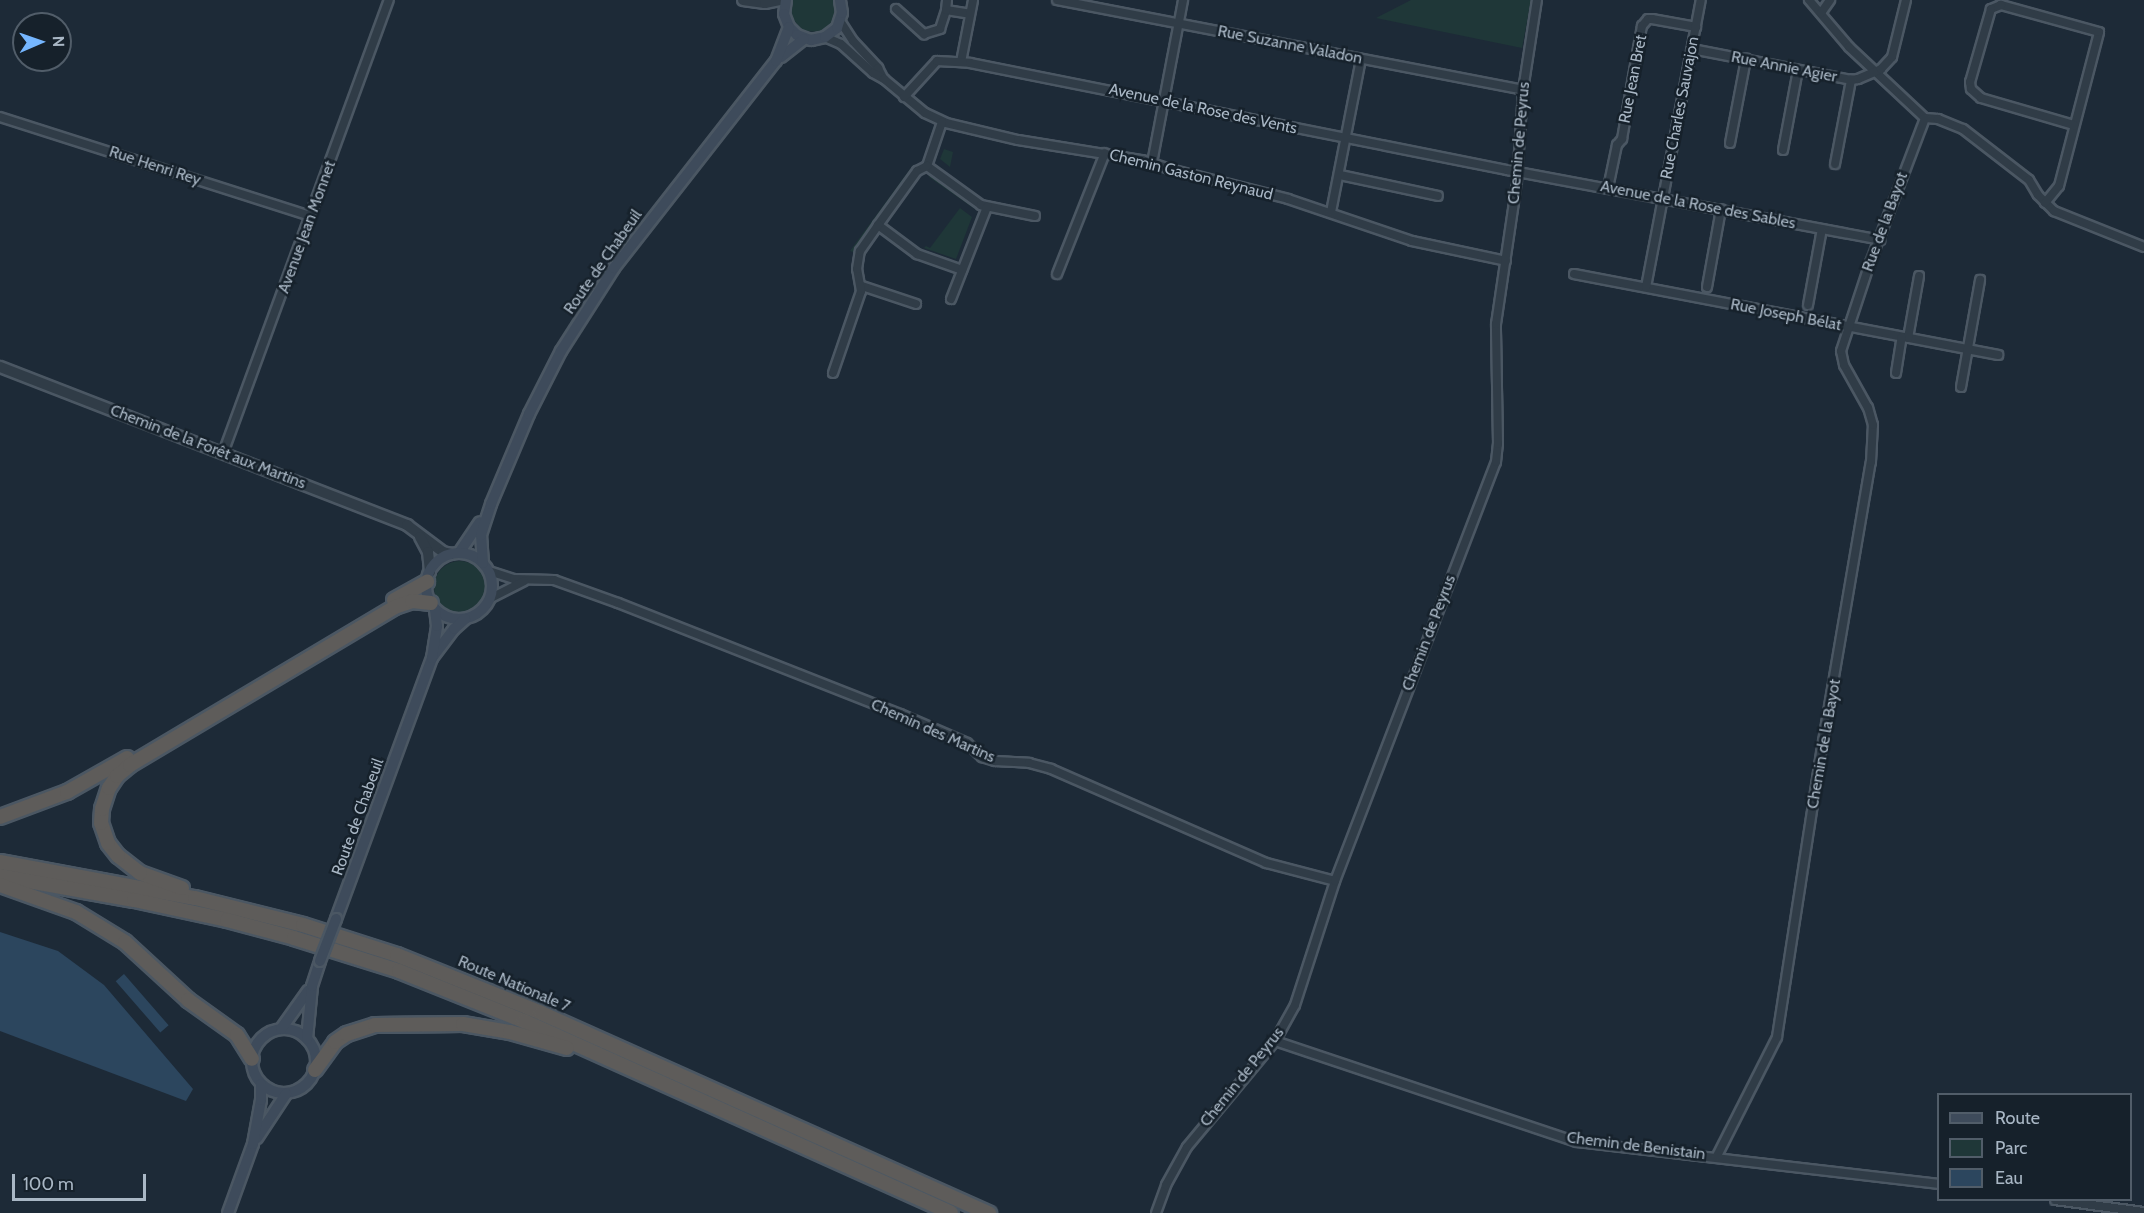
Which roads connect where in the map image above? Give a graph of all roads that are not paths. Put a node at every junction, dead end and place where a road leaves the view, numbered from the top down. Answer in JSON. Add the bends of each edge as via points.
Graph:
{"nodes":[{"id":1,"x":389,"y":0,"type":"edge"},
{"id":2,"x":743,"y":0,"type":"edge"},
{"id":3,"x":781,"y":0,"type":"edge"},
{"id":4,"x":786,"y":0,"type":"edge"},
{"id":5,"x":840,"y":0,"type":"edge"},
{"id":6,"x":947,"y":0,"type":"edge"},
{"id":7,"x":973,"y":0,"type":"edge"},
{"id":8,"x":1057,"y":0,"type":"edge"},
{"id":9,"x":1183,"y":0,"type":"edge"},
{"id":10,"x":1537,"y":0,"type":"edge"},
{"id":11,"x":1701,"y":0,"type":"edge"},
{"id":12,"x":1809,"y":0,"type":"edge"},
{"id":13,"x":1830,"y":0,"type":"edge"},
{"id":14,"x":1906,"y":0,"type":"edge"},
{"id":15,"x":765,"y":3,"type":"junction"},
{"id":16,"x":896,"y":9,"type":"dead end"},
{"id":17,"x":946,"y":10,"type":"junction"},
{"id":18,"x":1821,"y":13,"type":"junction"},
{"id":19,"x":784,"y":14,"type":"junction"},
{"id":20,"x":970,"y":14,"type":"junction"},
{"id":21,"x":840,"y":21,"type":"junction"},
{"id":22,"x":1178,"y":24,"type":"junction"},
{"id":23,"x":789,"y":27,"type":"junction"},
{"id":24,"x":1696,"y":27,"type":"junction"},
{"id":25,"x":825,"y":37,"type":"junction"},
{"id":26,"x":804,"y":39,"type":"junction"},
{"id":27,"x":1692,"y":49,"type":"junction"},
{"id":28,"x":1361,"y":59,"type":"junction"},
{"id":29,"x":1746,"y":59,"type":"junction"},
{"id":30,"x":776,"y":61,"type":"junction"},
{"id":31,"x":961,"y":62,"type":"junction"},
{"id":32,"x":1798,"y":70,"type":"junction"},
{"id":33,"x":1876,"y":72,"type":"junction"},
{"id":34,"x":884,"y":79,"type":"junction"},
{"id":35,"x":1851,"y":80,"type":"junction"},
{"id":36,"x":1523,"y":90,"type":"junction"},
{"id":37,"x":904,"y":97,"type":"junction"},
{"id":38,"x":1163,"y":101,"type":"junction"},
{"id":39,"x":0,"y":117,"type":"edge"},
{"id":40,"x":1925,"y":118,"type":"junction"},
{"id":41,"x":942,"y":122,"type":"junction"},
{"id":42,"x":2074,"y":125,"type":"junction"},
{"id":43,"x":1347,"y":139,"type":"junction"},
{"id":44,"x":1730,"y":143,"type":"dead end"},
{"id":45,"x":1783,"y":150,"type":"dead end"},
{"id":46,"x":1105,"y":153,"type":"junction"},
{"id":47,"x":1152,"y":163,"type":"junction"},
{"id":48,"x":1835,"y":164,"type":"dead end"},
{"id":49,"x":927,"y":166,"type":"junction"},
{"id":50,"x":1517,"y":171,"type":"junction"},
{"id":51,"x":1340,"y":175,"type":"junction"},
{"id":52,"x":1608,"y":188,"type":"junction"},
{"id":53,"x":1438,"y":196,"type":"dead end"},
{"id":54,"x":1663,"y":198,"type":"junction"},
{"id":55,"x":2045,"y":203,"type":"junction"},
{"id":56,"x":987,"y":207,"type":"junction"},
{"id":57,"x":1721,"y":209,"type":"junction"},
{"id":58,"x":1331,"y":212,"type":"junction"},
{"id":59,"x":310,"y":216,"type":"junction"},
{"id":60,"x":1035,"y":216,"type":"dead end"},
{"id":61,"x":878,"y":225,"type":"junction"},
{"id":62,"x":1822,"y":229,"type":"junction"},
{"id":63,"x":1880,"y":240,"type":"junction"},
{"id":64,"x":2144,"y":247,"type":"edge"},
{"id":65,"x":1506,"y":261,"type":"junction"},
{"id":66,"x":962,"y":270,"type":"junction"},
{"id":67,"x":1057,"y":274,"type":"dead end"},
{"id":68,"x":1574,"y":274,"type":"dead end"},
{"id":69,"x":1919,"y":276,"type":"dead end"},
{"id":70,"x":1980,"y":280,"type":"dead end"},
{"id":71,"x":862,"y":286,"type":"junction"},
{"id":72,"x":1646,"y":287,"type":"junction"},
{"id":73,"x":1707,"y":287,"type":"dead end"},
{"id":74,"x":951,"y":299,"type":"dead end"},
{"id":75,"x":916,"y":304,"type":"dead end"},
{"id":76,"x":1808,"y":305,"type":"dead end"},
{"id":77,"x":1848,"y":327,"type":"junction"},
{"id":78,"x":1905,"y":337,"type":"junction"},
{"id":79,"x":1967,"y":350,"type":"junction"},
{"id":80,"x":1998,"y":355,"type":"dead end"},
{"id":81,"x":0,"y":367,"type":"edge"},
{"id":82,"x":833,"y":373,"type":"dead end"},
{"id":83,"x":1896,"y":373,"type":"dead end"},
{"id":84,"x":1961,"y":387,"type":"dead end"},
{"id":85,"x":223,"y":453,"type":"junction"},
{"id":86,"x":491,"y":504,"type":"junction"},
{"id":87,"x":415,"y":529,"type":"junction"},
{"id":88,"x":455,"y":554,"type":"junction"},
{"id":89,"x":486,"y":567,"type":"junction"},
{"id":90,"x":428,"y":577,"type":"junction"},
{"id":91,"x":530,"y":579,"type":"junction"},
{"id":92,"x":491,"y":598,"type":"junction"},
{"id":93,"x":433,"y":606,"type":"junction"},
{"id":94,"x":465,"y":619,"type":"junction"},
{"id":95,"x":432,"y":658,"type":"junction"},
{"id":96,"x":0,"y":817,"type":"edge"},
{"id":97,"x":0,"y":862,"type":"edge"},
{"id":98,"x":0,"y":876,"type":"edge"},
{"id":99,"x":1335,"y":881,"type":"junction"},
{"id":100,"x":0,"y":885,"type":"edge"},
{"id":101,"x":195,"y":898,"type":"junction"},
{"id":102,"x":312,"y":986,"type":"junction"},
{"id":103,"x":281,"y":1029,"type":"junction"},
{"id":104,"x":307,"y":1039,"type":"junction"},
{"id":105,"x":1275,"y":1041,"type":"junction"},
{"id":106,"x":252,"y":1059,"type":"junction"},
{"id":107,"x":615,"y":1061,"type":"junction"},
{"id":108,"x":315,"y":1070,"type":"junction"},
{"id":109,"x":261,"y":1084,"type":"junction"},
{"id":110,"x":286,"y":1094,"type":"junction"},
{"id":111,"x":253,"y":1144,"type":"junction"},
{"id":112,"x":1717,"y":1156,"type":"junction"},
{"id":113,"x":1937,"y":1184,"type":"edge"},
{"id":114,"x":2062,"y":1201,"type":"edge"},
{"id":115,"x":2144,"y":1212,"type":"edge"},
{"id":116,"x":228,"y":1213,"type":"edge"},
{"id":117,"x":951,"y":1213,"type":"edge"},
{"id":118,"x":989,"y":1213,"type":"edge"},
{"id":119,"x":1156,"y":1213,"type":"edge"}],
"edges":[{"from":1,"to":59,"type":"street","name":"Avenue Jean Monnet"},
{"from":2,"to":15,"type":"street"},
{"from":3,"to":15,"type":"street"},
{"from":4,"to":19,"type":"main road"},
{"from":5,"to":21,"type":"main road"},
{"from":6,"to":17,"type":"street"},
{"from":7,"to":20,"type":"street"},
{"from":8,"to":22,"type":"street","name":"Rue Suzanne Valadon"},
{"from":9,"to":22,"type":"street"},
{"from":10,"to":36,"type":"street","name":"Chemin de Peyrus"},
{"from":11,"to":24,"type":"street","name":"Rue Charles Sauvajon"},
{"from":12,"to":18,"type":"street"},
{"from":13,"to":18,"type":"street"},
{"from":14,"to":33,"type":"street","via":[[1892,57]]},
{"from":15,"to":19,"type":"street"},
{"from":16,"to":17,"type":"street","via":[[924,34],[940,29]]},
{"from":17,"to":20,"type":"street"},
{"from":18,"to":33,"type":"street"},
{"from":19,"to":23,"type":"main road"},
{"from":20,"to":31,"type":"street"},
{"from":21,"to":25,"type":"main road"},
{"from":21,"to":34,"type":"street","name":"Chemin Gaston Reynaud"},
{"from":22,"to":28,"type":"street","name":"Rue Suzanne Valadon"},
{"from":22,"to":38,"type":"street"},
{"from":23,"to":26,"type":"main road"},
{"from":23,"to":30,"type":"main road","name":"Route de Chabeuil"},
{"from":24,"to":27,"type":"street","name":"Rue Charles Sauvajon"},
{"from":24,"to":52,"type":"street","name":"Rue Jean Bret","via":[[1652,19],[1642,26],[1622,139],[1617,145]]},
{"from":25,"to":26,"type":"main road"},
{"from":25,"to":34,"type":"street","name":"Chemin Gaston Reynaud","via":[[841,44]]},
{"from":26,"to":30,"type":"main road","name":"Route de Chabeuil"},
{"from":27,"to":29,"type":"street","name":"Rue Annie Agier"},
{"from":27,"to":54,"type":"street","name":"Rue Charles Sauvajon"},
{"from":28,"to":36,"type":"street","name":"Rue Suzanne Valadon"},
{"from":28,"to":43,"type":"street"},
{"from":29,"to":32,"type":"street","name":"Rue Annie Agier"},
{"from":29,"to":44,"type":"street"},
{"from":30,"to":86,"type":"main road","name":"Route de Chabeuil","via":[[594,298],[539,393]]},
{"from":31,"to":37,"type":"street","name":"Avenue de la Rose des Vents","via":[[937,61]]},
{"from":31,"to":38,"type":"street","name":"Avenue de la Rose des Vents"},
{"from":32,"to":35,"type":"street","name":"Rue Annie Agier"},
{"from":32,"to":45,"type":"street"},
{"from":33,"to":35,"type":"street","name":"Rue Annie Agier"},
{"from":33,"to":40,"type":"street"},
{"from":34,"to":37,"type":"street","name":"Chemin Gaston Reynaud"},
{"from":35,"to":48,"type":"street"},
{"from":36,"to":50,"type":"street","name":"Chemin de Peyrus"},
{"from":37,"to":41,"type":"street","name":"Chemin Gaston Reynaud"},
{"from":38,"to":43,"type":"street","name":"Avenue de la Rose des Vents"},
{"from":38,"to":47,"type":"street"},
{"from":39,"to":59,"type":"street","name":"Rue Henri Rey"},
{"from":40,"to":55,"type":"street","via":[[1964,129],[2029,180]]},
{"from":40,"to":63,"type":"street","name":"Rue de la Bayot"},
{"from":41,"to":46,"type":"street","name":"Chemin Gaston Reynaud","via":[[1018,140]]},
{"from":41,"to":49,"type":"street"},
{"from":42,"to":42,"type":"street","via":[[2099,32],[1995,6],[1989,13],[1970,82],[1975,95]]},
{"from":42,"to":55,"type":"street","via":[[2059,186]]},
{"from":43,"to":50,"type":"street","name":"Avenue de la Rose des Vents"},
{"from":43,"to":51,"type":"street"},
{"from":46,"to":47,"type":"street","name":"Chemin Gaston Reynaud"},
{"from":46,"to":67,"type":"street"},
{"from":47,"to":58,"type":"street","name":"Chemin Gaston Reynaud"},
{"from":49,"to":56,"type":"street"},
{"from":49,"to":61,"type":"street","via":[[917,171]]},
{"from":50,"to":52,"type":"street","name":"Avenue de la Rose des Sables"},
{"from":50,"to":65,"type":"street","name":"Chemin de Peyrus"},
{"from":51,"to":53,"type":"street"},
{"from":51,"to":58,"type":"street"},
{"from":52,"to":54,"type":"street","name":"Avenue de la Rose des Sables"},
{"from":54,"to":57,"type":"street","name":"Avenue de la Rose des Sables"},
{"from":54,"to":72,"type":"street","name":"Rue Charles Sauvajon"},
{"from":55,"to":64,"type":"street","via":[[2065,217]]},
{"from":56,"to":60,"type":"street"},
{"from":56,"to":66,"type":"street"},
{"from":57,"to":62,"type":"street","name":"Avenue de la Rose des Sables"},
{"from":57,"to":73,"type":"street"},
{"from":58,"to":65,"type":"street","name":"Chemin Gaston Reynaud","via":[[1412,241]]},
{"from":59,"to":85,"type":"street","name":"Avenue Jean Monnet"},
{"from":61,"to":66,"type":"street","via":[[917,254]]},
{"from":61,"to":71,"type":"street","via":[[859,256],[857,269]]},
{"from":62,"to":63,"type":"street","name":"Avenue de la Rose des Sables"},
{"from":62,"to":76,"type":"street"},
{"from":63,"to":77,"type":"street","name":"Rue de la Bayot"},
{"from":65,"to":99,"type":"street","name":"Chemin de Peyrus","via":[[1496,324],[1496,462]]},
{"from":66,"to":74,"type":"street"},
{"from":68,"to":72,"type":"street","name":"Rue Joseph Bélat"},
{"from":69,"to":78,"type":"street"},
{"from":70,"to":79,"type":"street"},
{"from":71,"to":75,"type":"street"},
{"from":71,"to":82,"type":"street"},
{"from":72,"to":77,"type":"street","name":"Rue Joseph Bélat"},
{"from":77,"to":78,"type":"street","name":"Rue Joseph Bélat"},
{"from":77,"to":112,"type":"street","name":"Chemin de la Bayot","via":[[1841,357],[1868,408],[1874,441],[1851,591],[1821,753],[1777,1037]]},
{"from":78,"to":79,"type":"street","name":"Rue Joseph Bélat"},
{"from":78,"to":83,"type":"street"},
{"from":79,"to":80,"type":"street","name":"Rue Joseph Bélat"},
{"from":79,"to":84,"type":"street"},
{"from":81,"to":85,"type":"street","name":"Chemin de la Forêt aux Martins"},
{"from":85,"to":87,"type":"street","name":"Chemin de la Forêt aux Martins"},
{"from":86,"to":88,"type":"main road"},
{"from":86,"to":89,"type":"main road","via":[[481,535]]},
{"from":87,"to":88,"type":"street","name":"Chemin de la Forêt aux Martins","via":[[435,547]]},
{"from":87,"to":90,"type":"street","via":[[428,552]]},
{"from":88,"to":89,"type":"main road","via":[[475,557]]},
{"from":88,"to":90,"type":"main road","via":[[436,563]]},
{"from":89,"to":91,"type":"street","name":"Chemin des Martins","via":[[505,578]]},
{"from":89,"to":92,"type":"main road","via":[[492,579]]},
{"from":90,"to":93,"type":"main road"},
{"from":90,"to":96,"type":"highway","via":[[97,776],[46,802]]},
{"from":91,"to":92,"type":"street"},
{"from":91,"to":99,"type":"street","name":"Chemin des Martins","via":[[555,580],[618,603],[900,714],[967,743],[982,757],[1051,769],[1266,863]]},
{"from":92,"to":94,"type":"main road","via":[[480,612]]},
{"from":93,"to":94,"type":"main road","via":[[454,619]]},
{"from":93,"to":95,"type":"main road","via":[[437,626]]},
{"from":93,"to":101,"type":"highway","via":[[412,601],[395,607],[130,765],[111,783],[101,816],[112,850],[140,873],[182,888]]},
{"from":94,"to":95,"type":"main road"},
{"from":95,"to":102,"type":"main road","name":"Route de Chabeuil","bridge":true},
{"from":97,"to":101,"type":"highway","name":"Route Nationale 7"},
{"from":98,"to":107,"type":"highway","name":"Route Nationale 7","via":[[185,910],[325,947],[441,987]]},
{"from":99,"to":105,"type":"street","name":"Chemin de Peyrus","via":[[1295,1005]]},
{"from":100,"to":106,"type":"highway","via":[[76,912],[125,942],[188,1000],[241,1038]]},
{"from":101,"to":118,"type":"highway","name":"Route Nationale 7","via":[[303,925],[443,972]]},
{"from":102,"to":103,"type":"main road"},
{"from":102,"to":104,"type":"main road"},
{"from":103,"to":104,"type":"main road","via":[[295,1031]]},
{"from":103,"to":106,"type":"main road","via":[[261,1039]]},
{"from":104,"to":108,"type":"main road","via":[[315,1053]]},
{"from":105,"to":112,"type":"street","name":"Chemin de Benistain","via":[[1576,1142]]},
{"from":105,"to":119,"type":"street","name":"Chemin de Peyrus","via":[[1187,1147]]},
{"from":106,"to":109,"type":"main road","via":[[255,1077]]},
{"from":107,"to":108,"type":"highway","via":[[481,1026],[391,1024],[348,1034],[329,1048]]},
{"from":107,"to":117,"type":"highway","name":"Route Nationale 7"},
{"from":108,"to":110,"type":"main road","via":[[304,1087]]},
{"from":109,"to":110,"type":"main road"},
{"from":109,"to":111,"type":"main road"},
{"from":110,"to":111,"type":"main road"},
{"from":111,"to":116,"type":"main road"},
{"from":112,"to":113,"type":"street","name":"Chemin de Benistain"},
{"from":114,"to":115,"type":"street"}]}
